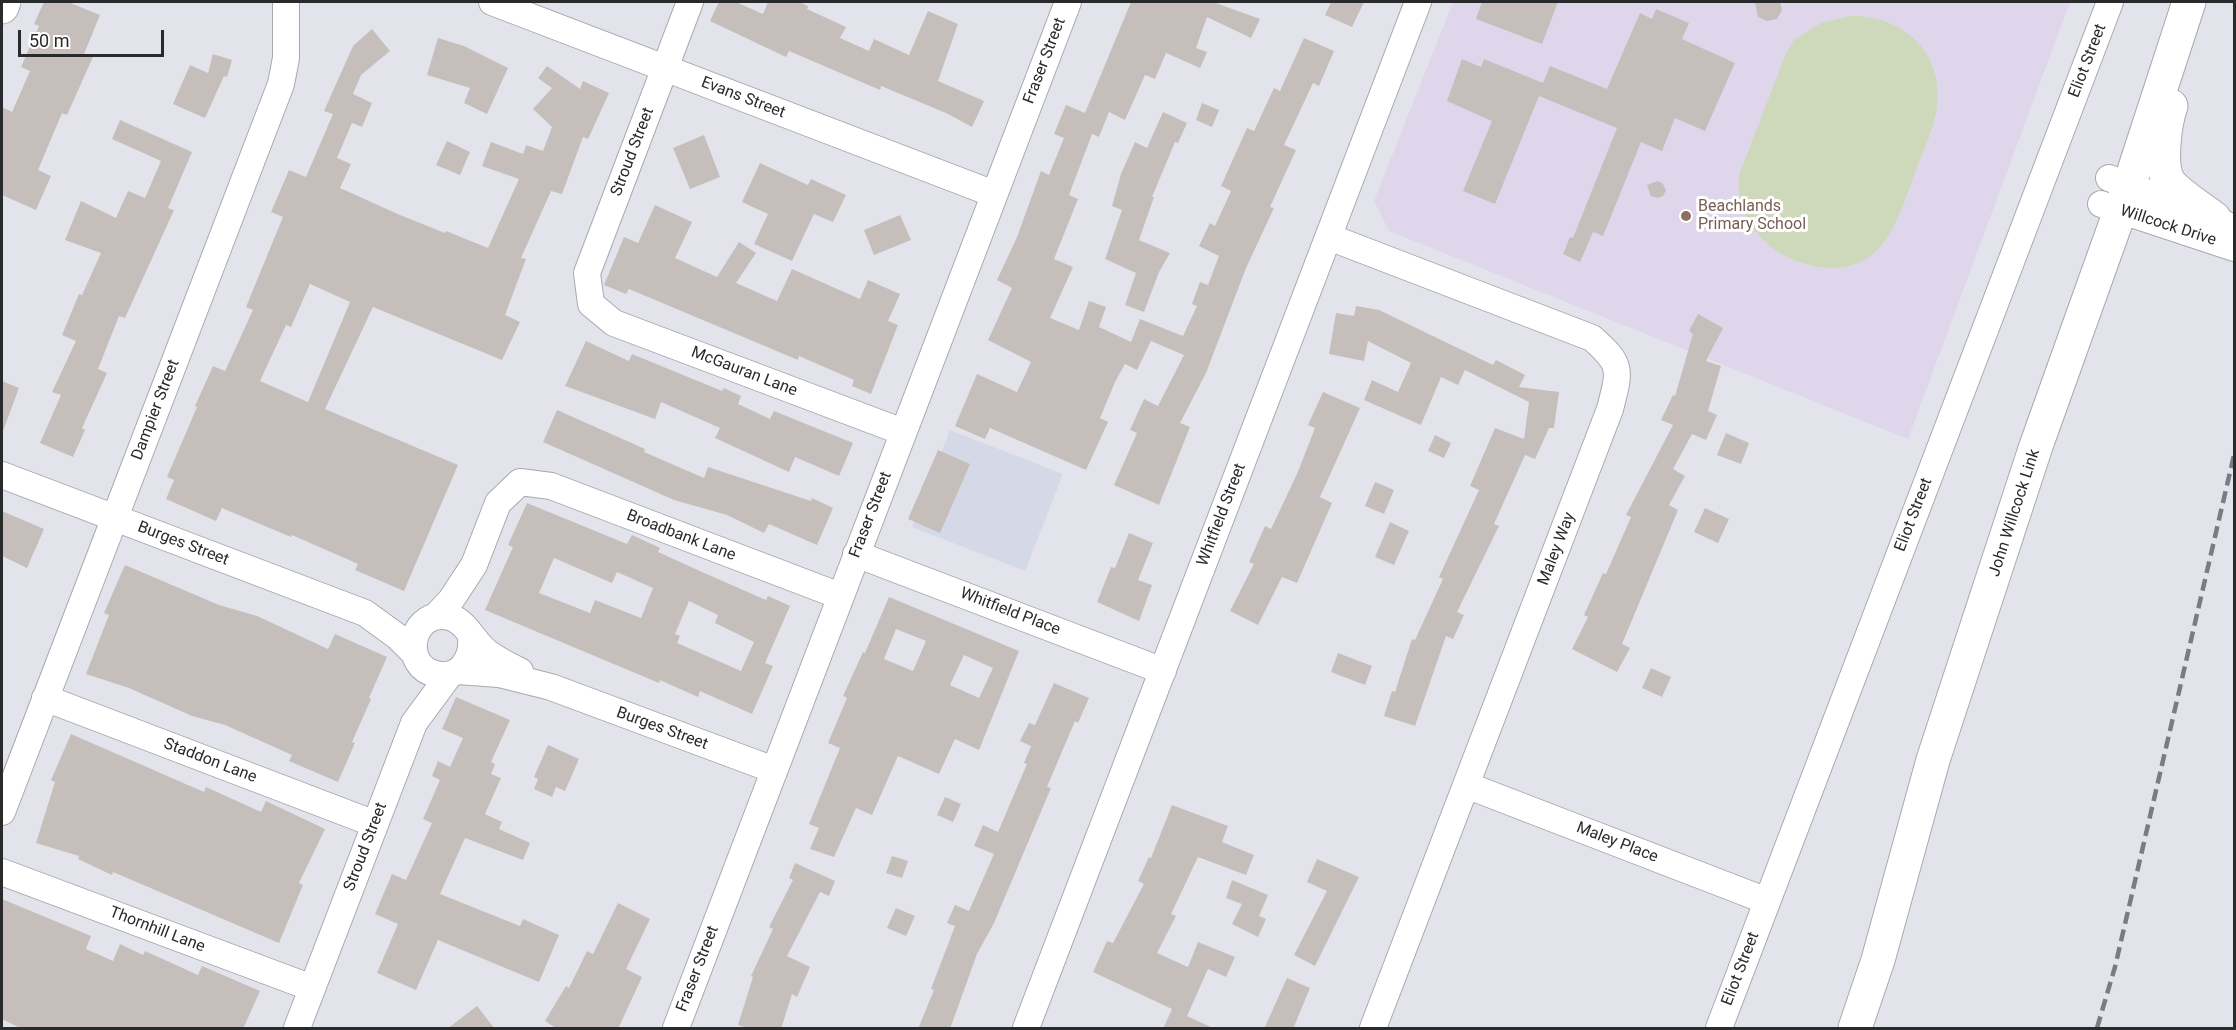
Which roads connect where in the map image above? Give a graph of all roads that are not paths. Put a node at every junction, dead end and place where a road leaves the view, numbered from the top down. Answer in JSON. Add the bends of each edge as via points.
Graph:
{"nodes":[{"id":1,"x":4,"y":2,"type":"edge"},
{"id":2,"x":286,"y":2,"type":"edge"},
{"id":3,"x":492,"y":2,"type":"edge"},
{"id":4,"x":690,"y":2,"type":"edge"},
{"id":5,"x":1068,"y":2,"type":"edge"},
{"id":6,"x":1418,"y":2,"type":"edge"},
{"id":7,"x":2110,"y":2,"type":"edge"},
{"id":8,"x":2169,"y":2,"type":"edge"},
{"id":9,"x":2189,"y":2,"type":"edge"},
{"id":10,"x":2204,"y":2,"type":"edge"},
{"id":11,"x":2,"y":7,"type":"edge"},
{"id":12,"x":665,"y":68,"type":"junction"},
{"id":13,"x":993,"y":194,"type":"junction"},
{"id":14,"x":2115,"y":194,"type":"junction"},
{"id":15,"x":2224,"y":224,"type":"edge"},
{"id":16,"x":1329,"y":237,"type":"junction"},
{"id":17,"x":2235,"y":248,"type":"edge"},
{"id":18,"x":591,"y":304,"type":"joint"},
{"id":19,"x":903,"y":432,"type":"junction"},
{"id":20,"x":2,"y":475,"type":"edge"},
{"id":21,"x":115,"y":518,"type":"junction"},
{"id":22,"x":856,"y":554,"type":"junction"},
{"id":23,"x":474,"y":565,"type":"junction"},
{"id":24,"x":840,"y":596,"type":"junction"},
{"id":25,"x":364,"y":614,"type":"junction"},
{"id":26,"x":430,"y":619,"type":"junction"},
{"id":27,"x":470,"y":634,"type":"junction"},
{"id":28,"x":416,"y":658,"type":"junction"},
{"id":29,"x":1163,"y":670,"type":"junction"},
{"id":30,"x":454,"y":673,"type":"junction"},
{"id":31,"x":551,"y":687,"type":"junction"},
{"id":32,"x":45,"y":698,"type":"junction"},
{"id":33,"x":414,"y":723,"type":"junction"},
{"id":34,"x":774,"y":770,"type":"junction"},
{"id":35,"x":1466,"y":785,"type":"junction"},
{"id":36,"x":2,"y":813,"type":"edge"},
{"id":37,"x":375,"y":824,"type":"junction"},
{"id":38,"x":2,"y":872,"type":"edge"},
{"id":39,"x":1767,"y":901,"type":"junction"},
{"id":40,"x":312,"y":988,"type":"junction"},
{"id":41,"x":297,"y":1029,"type":"edge"},
{"id":42,"x":676,"y":1029,"type":"edge"},
{"id":43,"x":1026,"y":1029,"type":"edge"},
{"id":44,"x":1373,"y":1029,"type":"edge"},
{"id":45,"x":1719,"y":1029,"type":"edge"},
{"id":46,"x":1834,"y":1029,"type":"edge"},
{"id":47,"x":1855,"y":1029,"type":"edge"}],
"edges":[{"from":1,"to":11,"type":"main road"},
{"from":2,"to":21,"type":"street","name":"Dampier Street","via":[[286,58],[281,84]]},
{"from":3,"to":12,"type":"street","name":"Evans Street"},
{"from":4,"to":12,"type":"street","name":"Stroud Street"},
{"from":5,"to":13,"type":"street","name":"Fraser Street"},
{"from":6,"to":16,"type":"street","name":"Whitfield Street"},
{"from":7,"to":39,"type":"street","name":"Eliot Street"},
{"from":8,"to":14,"type":"main road","name":"John Willcock Link"},
{"from":9,"to":14,"type":"main road","name":"John Willcock Link"},
{"from":10,"to":15,"type":"main road","via":[[2168,116],[2164,162],[2169,182]]},
{"from":12,"to":13,"type":"street","name":"Evans Street"},
{"from":12,"to":18,"type":"street","name":"Stroud Street","via":[[587,273]]},
{"from":13,"to":19,"type":"street","name":"Fraser Street"},
{"from":14,"to":15,"type":"street","name":"Willcock Drive"},
{"from":14,"to":17,"type":"street","name":"Willcock Drive"},
{"from":14,"to":46,"type":"main road","name":"John Willcock Link","via":[[2042,397]]},
{"from":14,"to":47,"type":"main road","name":"John Willcock Link","via":[[1933,760]]},
{"from":16,"to":29,"type":"street","name":"Whitfield Street"},
{"from":16,"to":35,"type":"street","name":"Maley Way","via":[[1592,338],[1613,356],[1618,377],[1610,409]]},
{"from":18,"to":19,"type":"street","name":"McGauran Lane","via":[[614,323]]},
{"from":19,"to":22,"type":"street","name":"Fraser Street"},
{"from":20,"to":21,"type":"street","name":"Burges Street"},
{"from":21,"to":25,"type":"street","name":"Burges Street"},
{"from":21,"to":32,"type":"street","name":"Dampier Street"},
{"from":22,"to":24,"type":"street","name":"Fraser Street"},
{"from":22,"to":29,"type":"street","name":"Whitfield Place"},
{"from":23,"to":24,"type":"street","name":"Broadbank Lane","via":[[498,503],[520,482],[551,486]]},
{"from":23,"to":26,"type":"street","via":[[451,600]]},
{"from":23,"to":27,"type":"street"},
{"from":24,"to":34,"type":"street","name":"Fraser Street"},
{"from":25,"to":26,"type":"street","name":"Burges Street"},
{"from":25,"to":28,"type":"street","name":"Burges Street","via":[[398,637]]},
{"from":26,"to":27,"type":"street","via":[[453,617]]},
{"from":26,"to":28,"type":"street","via":[[415,635]]},
{"from":27,"to":30,"type":"street","via":[[470,657]]},
{"from":27,"to":31,"type":"street","name":"Burges Street","via":[[504,663]]},
{"from":28,"to":30,"type":"street","via":[[433,674]]},
{"from":28,"to":33,"type":"street"},
{"from":29,"to":43,"type":"street","name":"Whitfield Street"},
{"from":30,"to":31,"type":"street","name":"Burges Street","via":[[499,674]]},
{"from":30,"to":33,"type":"street","name":"Stroud Street"},
{"from":31,"to":34,"type":"street","name":"Burges Street"},
{"from":32,"to":36,"type":"street","name":"Dampier Street"},
{"from":32,"to":37,"type":"street","name":"Staddon Lane"},
{"from":33,"to":37,"type":"street","name":"Stroud Street"},
{"from":34,"to":42,"type":"street","name":"Fraser Street"},
{"from":35,"to":39,"type":"street","name":"Maley Place"},
{"from":35,"to":44,"type":"street","name":"Maley Way"},
{"from":37,"to":40,"type":"street","name":"Stroud Street"},
{"from":38,"to":40,"type":"street","name":"Thornhill Lane"},
{"from":39,"to":45,"type":"street","name":"Eliot Street"},
{"from":40,"to":41,"type":"street","name":"Stroud Street"}]}
